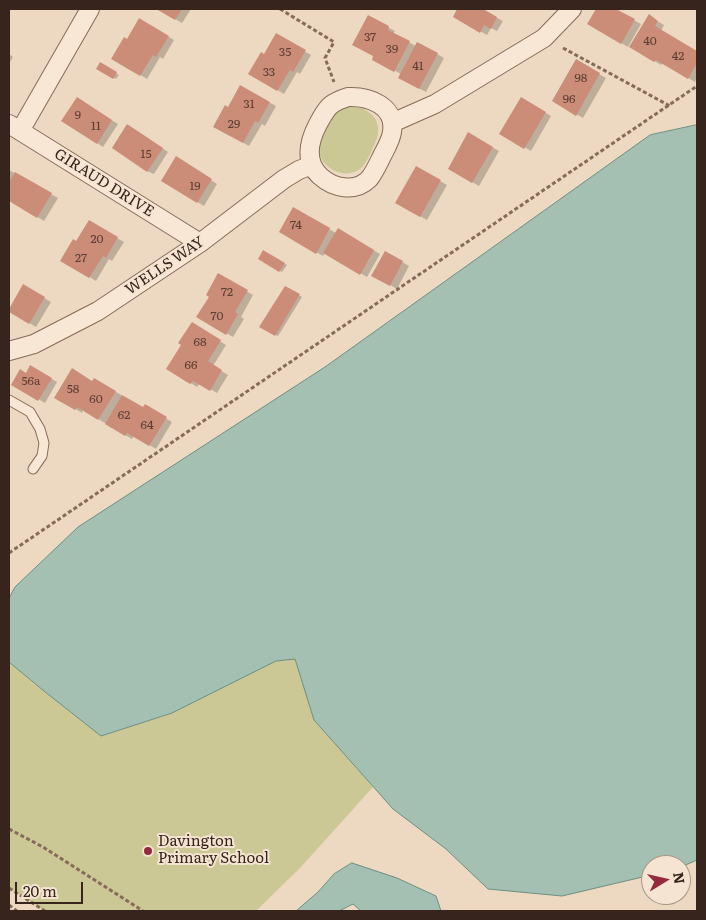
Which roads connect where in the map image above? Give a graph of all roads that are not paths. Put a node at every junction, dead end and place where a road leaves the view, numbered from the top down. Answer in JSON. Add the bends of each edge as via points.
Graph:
{"nodes":[{"id":1,"x":90,"y":9,"type":"edge"},
{"id":2,"x":572,"y":9,"type":"edge"},
{"id":3,"x":392,"y":122,"type":"junction"},
{"id":4,"x":14,"y":127,"type":"edge"},
{"id":5,"x":312,"y":165,"type":"junction"},
{"id":6,"x":200,"y":243,"type":"junction"},
{"id":7,"x":9,"y":351,"type":"edge"},
{"id":8,"x":9,"y":400,"type":"edge"},
{"id":9,"x":33,"y":469,"type":"dead end"}],
"edges":[{"from":1,"to":4,"type":"street"},
{"from":2,"to":3,"type":"street","via":[[544,38],[435,104]]},
{"from":3,"to":5,"type":"street","via":[[390,139],[376,167],[368,180],[359,186],[350,188],[332,184]]},
{"from":3,"to":5,"type":"street","via":[[386,109],[374,101],[356,97],[332,104],[311,137]]},
{"from":4,"to":6,"type":"street","name":"GIRAUD DRIVE"},
{"from":5,"to":6,"type":"street","name":"WELLS WAY","via":[[284,179]]},
{"from":6,"to":7,"type":"street","name":"WELLS WAY","via":[[98,311],[34,344]]},
{"from":8,"to":9,"type":"lane","via":[[30,412],[40,429],[44,443],[42,456]]}]}
